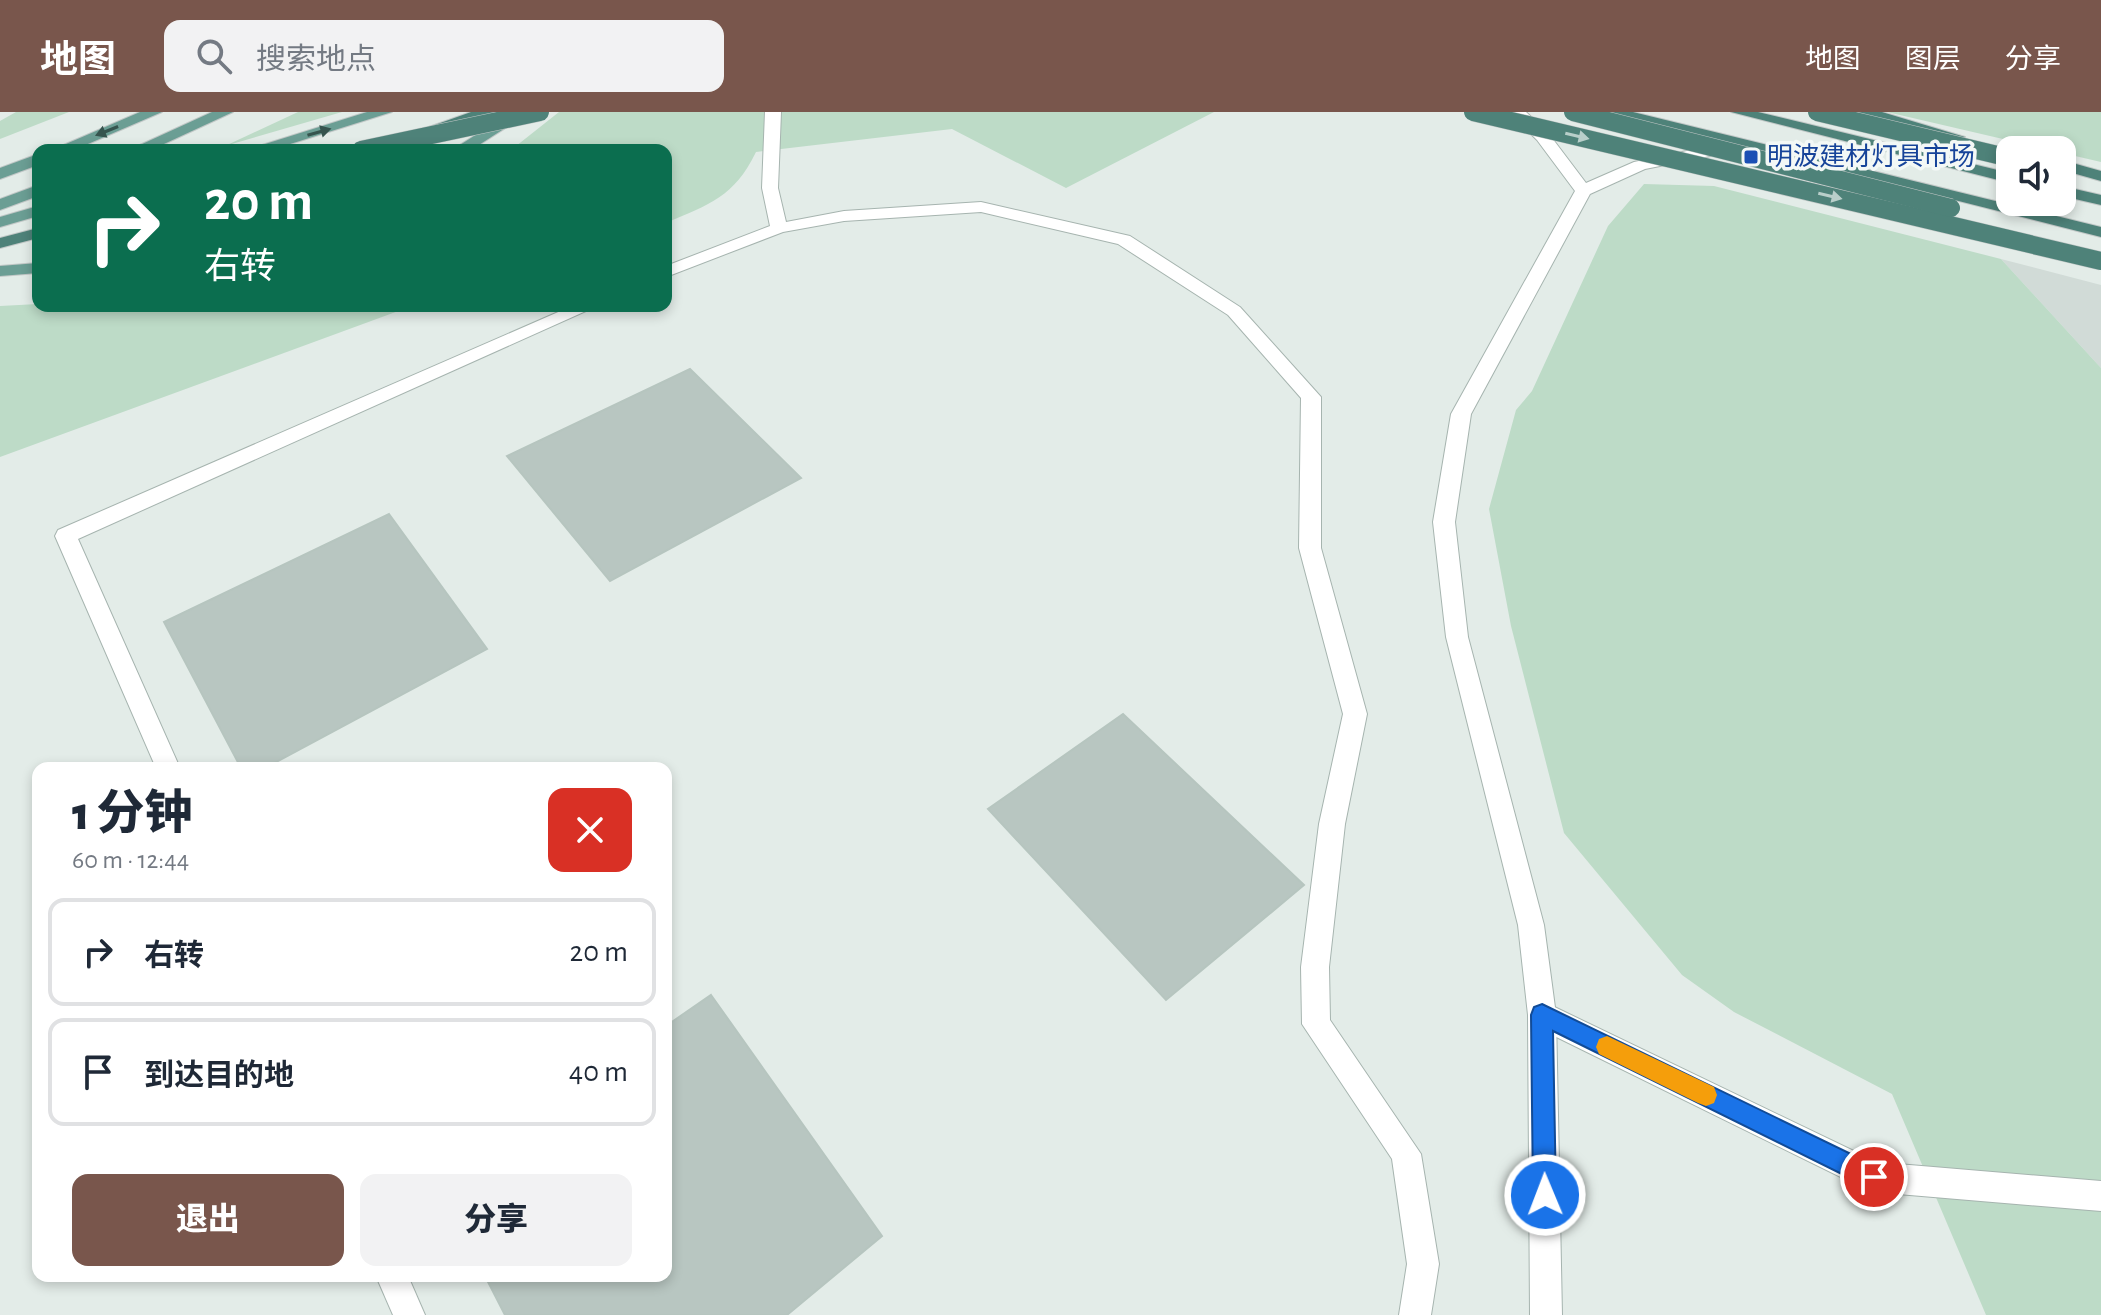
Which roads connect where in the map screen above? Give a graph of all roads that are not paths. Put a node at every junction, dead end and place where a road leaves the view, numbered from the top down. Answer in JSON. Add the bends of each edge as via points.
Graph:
{"nodes":[{"id":1,"x":154,"y":112,"type":"edge"},
{"id":2,"x":225,"y":112,"type":"edge"},
{"id":3,"x":384,"y":112,"type":"edge"},
{"id":4,"x":488,"y":112,"type":"edge"},
{"id":5,"x":522,"y":112,"type":"edge"},
{"id":6,"x":540,"y":112,"type":"edge"},
{"id":7,"x":773,"y":112,"type":"edge"},
{"id":8,"x":1473,"y":112,"type":"edge"},
{"id":9,"x":1517,"y":112,"type":"edge"},
{"id":10,"x":1573,"y":112,"type":"edge"},
{"id":11,"x":1614,"y":112,"type":"edge"},
{"id":12,"x":1739,"y":112,"type":"edge"},
{"id":13,"x":1817,"y":112,"type":"edge"},
{"id":14,"x":1838,"y":112,"type":"edge"},
{"id":15,"x":1864,"y":112,"type":"edge"},
{"id":16,"x":1830,"y":134,"type":"junction"},
{"id":17,"x":75,"y":144,"type":"edge"},
{"id":18,"x":151,"y":144,"type":"edge"},
{"id":19,"x":275,"y":144,"type":"edge"},
{"id":20,"x":375,"y":144,"type":"edge"},
{"id":21,"x":389,"y":144,"type":"edge"},
{"id":22,"x":470,"y":144,"type":"edge"},
{"id":23,"x":1744,"y":145,"type":"junction"},
{"id":24,"x":1996,"y":147,"type":"edge"},
{"id":25,"x":1996,"y":155,"type":"edge"},
{"id":26,"x":32,"y":161,"type":"edge"},
{"id":27,"x":2076,"y":172,"type":"edge"},
{"id":28,"x":0,"y":174,"type":"edge"},
{"id":29,"x":1996,"y":175,"type":"edge"},
{"id":30,"x":2101,"y":178,"type":"edge"},
{"id":31,"x":1583,"y":191,"type":"junction"},
{"id":32,"x":32,"y":192,"type":"edge"},
{"id":33,"x":2076,"y":194,"type":"edge"},
{"id":34,"x":2101,"y":200,"type":"edge"},
{"id":35,"x":0,"y":205,"type":"edge"},
{"id":36,"x":32,"y":213,"type":"edge"},
{"id":37,"x":0,"y":222,"type":"edge"},
{"id":38,"x":779,"y":228,"type":"junction"},
{"id":39,"x":2101,"y":232,"type":"edge"},
{"id":40,"x":32,"y":235,"type":"edge"},
{"id":41,"x":0,"y":243,"type":"edge"},
{"id":42,"x":2101,"y":246,"type":"edge"},
{"id":43,"x":2101,"y":261,"type":"edge"},
{"id":44,"x":32,"y":268,"type":"edge"},
{"id":45,"x":672,"y":270,"type":"edge"},
{"id":46,"x":0,"y":271,"type":"edge"},
{"id":47,"x":574,"y":312,"type":"edge"},
{"id":48,"x":165,"y":762,"type":"edge"},
{"id":49,"x":1542,"y":1015,"type":"junction"},
{"id":50,"x":2101,"y":1196,"type":"edge"},
{"id":51,"x":395,"y":1282,"type":"edge"},
{"id":52,"x":409,"y":1315,"type":"edge"},
{"id":53,"x":1415,"y":1315,"type":"edge"},
{"id":54,"x":1546,"y":1315,"type":"edge"}],
"edges":[{"from":1,"to":17,"type":"main road","one_way":true},
{"from":2,"to":18,"type":"main road"},
{"from":19,"to":3,"type":"main road","one_way":true},
{"from":4,"to":20,"type":"highway","bridge":true},
{"from":5,"to":22,"type":"main road"},
{"from":6,"to":21,"type":"highway","bridge":true},
{"from":7,"to":38,"type":"street","via":[[770,188]]},
{"from":8,"to":43,"type":"highway","one_way":true,"bridge":true},
{"from":9,"to":31,"type":"street"},
{"from":10,"to":42,"type":"highway","bridge":true},
{"from":11,"to":23,"type":"highway"},
{"from":12,"to":16,"type":"highway"},
{"from":13,"to":25,"type":"highway","bridge":true},
{"from":14,"to":16,"type":"street"},
{"from":15,"to":24,"type":"highway"},
{"from":16,"to":29,"type":"highway"},
{"from":23,"to":31,"type":"street","via":[[1640,165]]},
{"from":23,"to":39,"type":"highway"},
{"from":26,"to":28,"type":"main road"},
{"from":27,"to":30,"type":"highway"},
{"from":31,"to":49,"type":"street","via":[[1461,414],[1444,522],[1457,637],[1531,925]]},
{"from":32,"to":35,"type":"main road"},
{"from":33,"to":34,"type":"highway"},
{"from":36,"to":37,"type":"main road"},
{"from":38,"to":45,"type":"street"},
{"from":38,"to":53,"type":"street","via":[[857,215],[981,207],[1124,240],[1234,311],[1311,397],[1310,548],[1355,714],[1332,824],[1315,967],[1316,1024],[1406,1154],[1423,1264]]},
{"from":40,"to":41,"type":"highway"},
{"from":44,"to":46,"type":"main road"},
{"from":47,"to":48,"type":"street","via":[[66,536]]},
{"from":49,"to":50,"type":"street","via":[[1874,1177]]},
{"from":49,"to":54,"type":"street"},
{"from":51,"to":52,"type":"street"}]}
